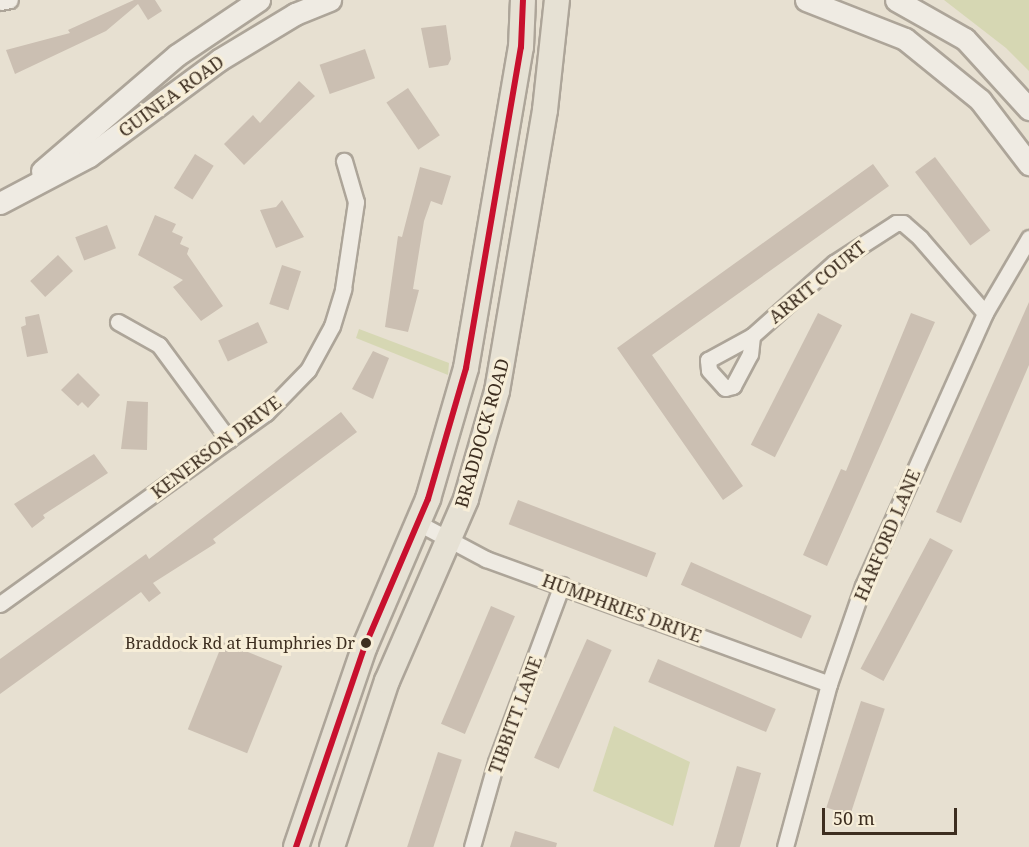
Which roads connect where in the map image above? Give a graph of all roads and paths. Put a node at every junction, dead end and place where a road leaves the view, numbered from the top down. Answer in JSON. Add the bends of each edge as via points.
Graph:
{"nodes":[{"id":1,"x":10,"y":0,"type":"edge"},
{"id":2,"x":259,"y":0,"type":"edge"},
{"id":3,"x":330,"y":0,"type":"edge"},
{"id":4,"x":523,"y":0,"type":"edge"},
{"id":5,"x":557,"y":0,"type":"edge"},
{"id":6,"x":806,"y":0,"type":"edge"},
{"id":7,"x":896,"y":0,"type":"edge"},
{"id":8,"x":0,"y":2,"type":"edge"},
{"id":9,"x":1029,"y":109,"type":"edge"},
{"id":10,"x":344,"y":161,"type":"dead end"},
{"id":11,"x":1029,"y":164,"type":"edge"},
{"id":12,"x":7,"y":199,"type":"edge"},
{"id":13,"x":1029,"y":238,"type":"edge"},
{"id":14,"x":985,"y":313,"type":"junction"},
{"id":15,"x":118,"y":322,"type":"dead end"},
{"id":16,"x":752,"y":336,"type":"dead end"},
{"id":17,"x":229,"y":440,"type":"junction"},
{"id":18,"x":418,"y":523,"type":"junction"},
{"id":19,"x":448,"y":542,"type":"junction"},
{"id":20,"x":562,"y":585,"type":"junction"},
{"id":21,"x":0,"y":604,"type":"edge"},
{"id":22,"x":830,"y":684,"type":"junction"},
{"id":23,"x":296,"y":847,"type":"edge"},
{"id":24,"x":332,"y":847,"type":"edge"},
{"id":25,"x":472,"y":847,"type":"edge"},
{"id":26,"x":785,"y":847,"type":"edge"}],
"edges":[{"from":1,"to":8,"type":"street"},
{"from":2,"to":12,"type":"main road","name":"GUINEA ROAD","via":[[177,55]]},
{"from":3,"to":12,"type":"main road","name":"GUINEA ROAD","via":[[295,14],[219,60],[89,156]]},
{"from":4,"to":18,"type":"main road","name":"BRADDOCK ROAD","via":[[521,47],[466,368]]},
{"from":5,"to":19,"type":"main road","name":"BRADDOCK ROAD","via":[[545,110],[497,391],[466,499]]},
{"from":6,"to":11,"type":"main road","via":[[905,39],[980,100]]},
{"from":7,"to":9,"type":"main road","via":[[965,39]]},
{"from":10,"to":17,"type":"street","name":"KENERSON DRIVE","via":[[352,182],[355,212],[332,326],[298,383]]},
{"from":13,"to":14,"type":"street","name":"HARFORD LANE"},
{"from":14,"to":16,"type":"street","name":"ARRIT COURT","via":[[920,238],[903,223],[896,223],[834,263]]},
{"from":14,"to":22,"type":"street","name":"HARFORD LANE","via":[[863,586]]},
{"from":15,"to":17,"type":"street","via":[[159,345]]},
{"from":17,"to":21,"type":"street","name":"KENERSON DRIVE"},
{"from":18,"to":19,"type":"street","name":"HUMPHRIES DRIVE"},
{"from":18,"to":23,"type":"main road","name":"BRADDOCK ROAD","via":[[349,688]]},
{"from":19,"to":20,"type":"street","name":"HUMPHRIES DRIVE"},
{"from":19,"to":24,"type":"main road","name":"BRADDOCK ROAD","via":[[387,681]]},
{"from":20,"to":22,"type":"street","name":"HUMPHRIES DRIVE"},
{"from":20,"to":25,"type":"street","name":"TIBBITT LANE","via":[[496,762]]},
{"from":22,"to":26,"type":"street","name":"HARFORD LANE"}]}
